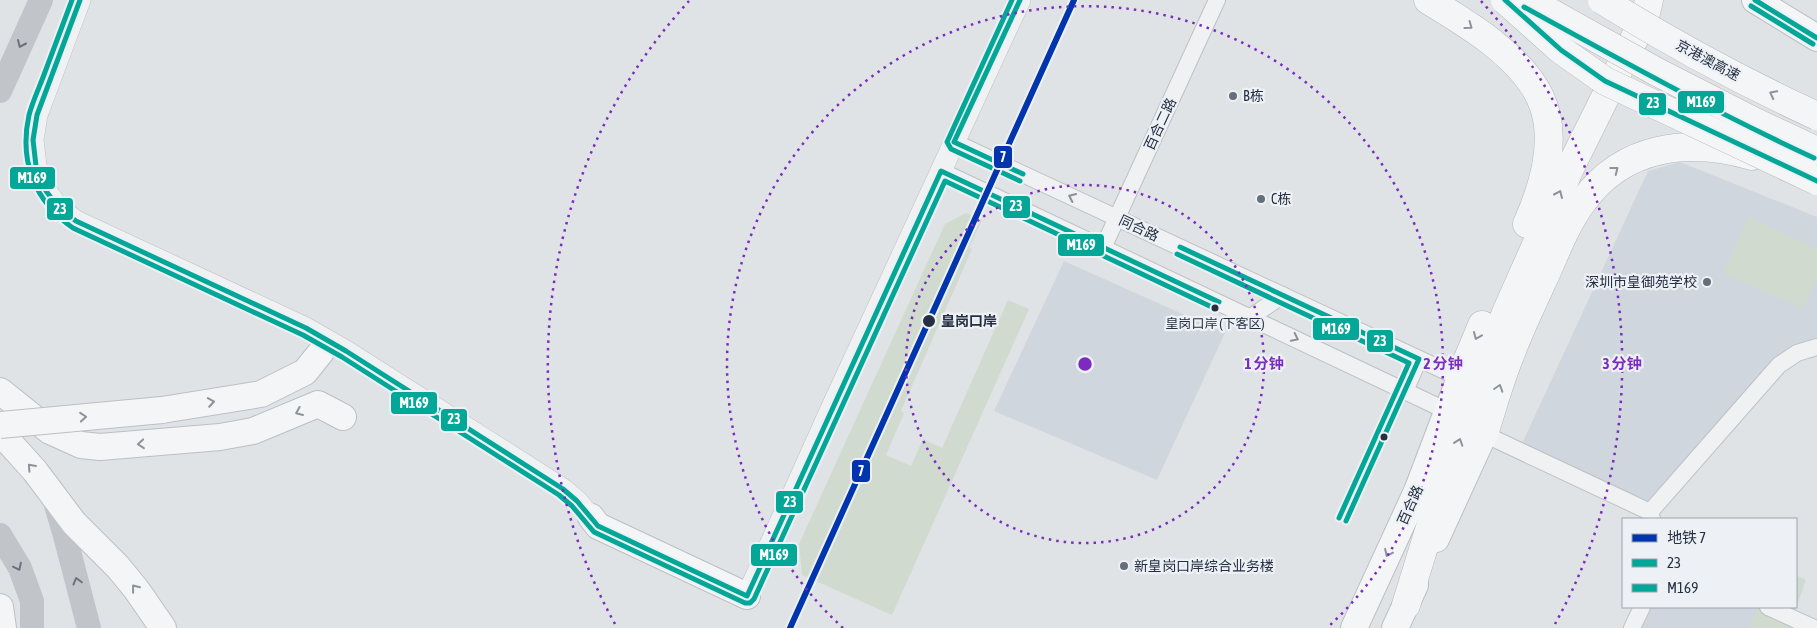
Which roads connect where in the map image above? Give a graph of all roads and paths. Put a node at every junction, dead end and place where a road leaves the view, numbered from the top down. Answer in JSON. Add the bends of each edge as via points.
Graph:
{"nodes":[{"id":1,"x":41,"y":0,"type":"edge"},
{"id":2,"x":80,"y":0,"type":"edge"},
{"id":3,"x":1020,"y":0,"type":"edge"},
{"id":4,"x":1217,"y":0,"type":"edge"},
{"id":5,"x":1428,"y":0,"type":"edge"},
{"id":6,"x":1505,"y":0,"type":"edge"},
{"id":7,"x":1528,"y":0,"type":"edge"},
{"id":8,"x":1602,"y":0,"type":"edge"},
{"id":9,"x":1649,"y":0,"type":"edge"},
{"id":10,"x":1756,"y":0,"type":"edge"},
{"id":11,"x":1817,"y":38,"type":"edge"},
{"id":12,"x":0,"y":91,"type":"edge"},
{"id":13,"x":1817,"y":116,"type":"edge"},
{"id":14,"x":954,"y":142,"type":"junction"},
{"id":15,"x":1817,"y":151,"type":"edge"},
{"id":16,"x":941,"y":171,"type":"junction"},
{"id":17,"x":1817,"y":180,"type":"edge"},
{"id":18,"x":1117,"y":218,"type":"junction"},
{"id":19,"x":1103,"y":248,"type":"junction"},
{"id":20,"x":1283,"y":295,"type":"junction"},
{"id":21,"x":1251,"y":317,"type":"junction"},
{"id":22,"x":1817,"y":347,"type":"edge"},
{"id":23,"x":321,"y":352,"type":"dead end"},
{"id":24,"x":1419,"y":359,"type":"junction"},
{"id":25,"x":1460,"y":378,"type":"junction"},
{"id":26,"x":0,"y":391,"type":"edge"},
{"id":27,"x":1405,"y":391,"type":"junction"},
{"id":28,"x":1447,"y":411,"type":"junction"},
{"id":29,"x":343,"y":416,"type":"dead end"},
{"id":30,"x":0,"y":425,"type":"edge"},
{"id":31,"x":0,"y":432,"type":"edge"},
{"id":32,"x":1484,"y":434,"type":"junction"},
{"id":33,"x":50,"y":490,"type":"junction"},
{"id":34,"x":1651,"y":516,"type":"edge"},
{"id":35,"x":591,"y":517,"type":"joint"},
{"id":36,"x":0,"y":534,"type":"edge"},
{"id":37,"x":747,"y":596,"type":"joint"},
{"id":38,"x":0,"y":607,"type":"edge"},
{"id":39,"x":1642,"y":608,"type":"edge"},
{"id":40,"x":1770,"y":608,"type":"edge"},
{"id":41,"x":1401,"y":616,"type":"edge"},
{"id":42,"x":3,"y":628,"type":"edge"},
{"id":43,"x":32,"y":628,"type":"edge"},
{"id":44,"x":89,"y":628,"type":"edge"},
{"id":45,"x":163,"y":628,"type":"edge"},
{"id":46,"x":1354,"y":628,"type":"edge"},
{"id":47,"x":1632,"y":628,"type":"edge"},
{"id":48,"x":1814,"y":628,"type":"edge"}],
"edges":[{"from":1,"to":12,"type":"main road","one_way":true},
{"from":2,"to":35,"type":"street","via":[[37,115],[33,140],[36,166],[46,191],[59,208],[76,221],[306,328],[346,351],[563,489]]},
{"from":3,"to":14,"type":"street"},
{"from":4,"to":18,"type":"street","name":"百合二路"},
{"from":5,"to":25,"type":"highway","one_way":true,"via":[[1481,35],[1519,68],[1541,98],[1548,132],[1545,171],[1532,214]]},
{"from":6,"to":17,"type":"highway","bridge":true,"via":[[1561,50],[1605,81]]},
{"from":7,"to":15,"type":"highway","bridge":true,"via":[[1657,72]]},
{"from":13,"to":8,"type":"highway","name":"京港澳高速","one_way":true,"bridge":true,"via":[[1717,65]]},
{"from":41,"to":9,"type":"highway","one_way":true,"via":[[1439,498],[1505,315],[1575,158],[1645,17]]},
{"from":10,"to":11,"type":"main road"},
{"from":14,"to":16,"type":"street"},
{"from":18,"to":14,"type":"street","name":"同合路","one_way":true},
{"from":16,"to":19,"type":"street"},
{"from":16,"to":37,"type":"street"},
{"from":32,"to":17,"type":"highway","one_way":true,"via":[[1518,334],[1567,227],[1583,201],[1601,181],[1645,153],[1688,147],[1716,148],[1769,161]]},
{"from":18,"to":19,"type":"street","name":"百合二路"},
{"from":18,"to":20,"type":"street","name":"同合路"},
{"from":19,"to":21,"type":"street"},
{"from":20,"to":21,"type":"street"},
{"from":20,"to":24,"type":"street","name":"同合路"},
{"from":21,"to":27,"type":"street","one_way":true},
{"from":22,"to":34,"type":"street","via":[[1797,353],[1779,365]]},
{"from":30,"to":23,"type":"main road","one_way":true,"bridge":true,"via":[[162,410],[261,394],[304,372]]},
{"from":24,"to":25,"type":"street","name":"同合路"},
{"from":24,"to":27,"type":"street"},
{"from":25,"to":28,"type":"main road","name":"百合路"},
{"from":29,"to":26,"type":"main road","one_way":true,"via":[[318,404],[253,431],[220,437],[100,447],[81,445],[56,435]]},
{"from":27,"to":28,"type":"street"},
{"from":28,"to":46,"type":"main road","name":"百合路","one_way":true,"via":[[1417,491]]},
{"from":33,"to":31,"type":"main road","one_way":true},
{"from":32,"to":34,"type":"street"},
{"from":32,"to":41,"type":"main road"},
{"from":44,"to":33,"type":"main road","one_way":true},
{"from":45,"to":33,"type":"main road","one_way":true,"via":[[136,589],[101,548],[74,523]]},
{"from":35,"to":37,"type":"main road","via":[[598,526]]},
{"from":36,"to":43,"type":"main road","one_way":true,"via":[[20,568],[32,601]]},
{"from":38,"to":42,"type":"main road"},
{"from":39,"to":47,"type":"street"},
{"from":40,"to":48,"type":"street"}]}
